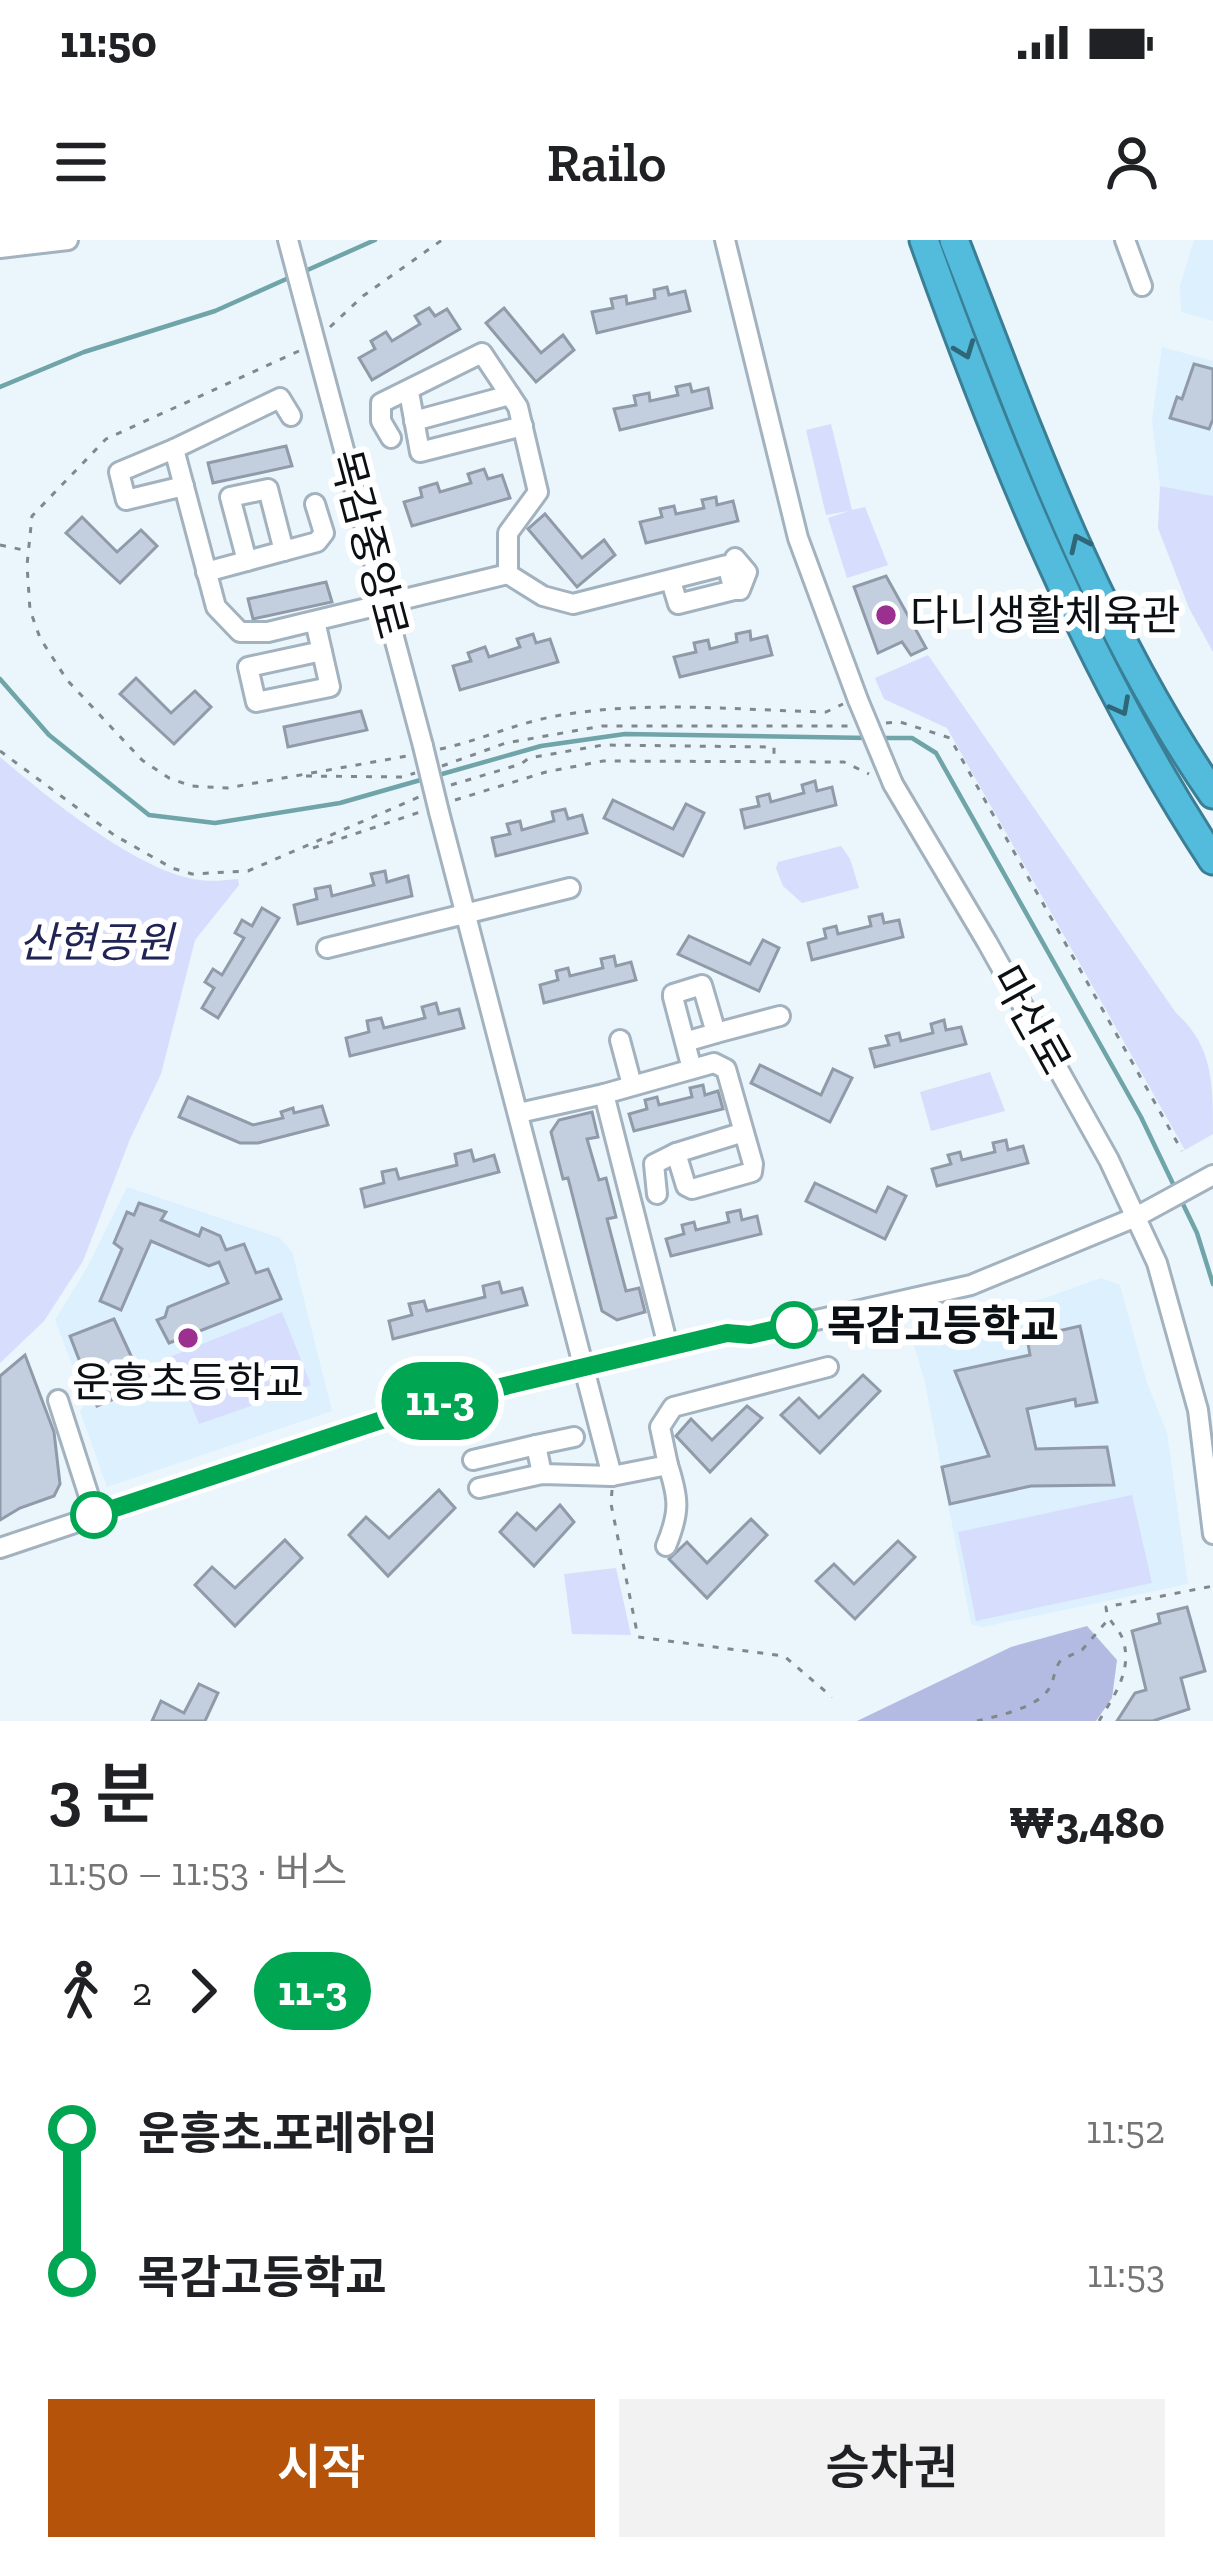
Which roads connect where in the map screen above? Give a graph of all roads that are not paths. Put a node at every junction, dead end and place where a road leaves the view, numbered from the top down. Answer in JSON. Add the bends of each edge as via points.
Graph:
{"nodes":[{"id":1,"x":68,"y":240,"type":"edge"},
{"id":2,"x":288,"y":240,"type":"edge"},
{"id":3,"x":725,"y":240,"type":"edge"},
{"id":4,"x":924,"y":240,"type":"edge"},
{"id":5,"x":954,"y":240,"type":"edge"},
{"id":6,"x":1125,"y":240,"type":"edge"},
{"id":7,"x":0,"y":248,"type":"edge"},
{"id":8,"x":1142,"y":286,"type":"dead end"},
{"id":9,"x":409,"y":392,"type":"junction"},
{"id":10,"x":510,"y":395,"type":"junction"},
{"id":11,"x":291,"y":416,"type":"dead end"},
{"id":12,"x":414,"y":421,"type":"junction"},
{"id":13,"x":523,"y":426,"type":"junction"},
{"id":14,"x":392,"y":438,"type":"dead end"},
{"id":15,"x":174,"y":449,"type":"junction"},
{"id":16,"x":184,"y":486,"type":"junction"},
{"id":17,"x":316,"y":503,"type":"dead end"},
{"id":18,"x":284,"y":551,"type":"junction"},
{"id":19,"x":735,"y":558,"type":"dead end"},
{"id":20,"x":247,"y":561,"type":"junction"},
{"id":21,"x":206,"y":572,"type":"junction"},
{"id":22,"x":508,"y":574,"type":"junction"},
{"id":23,"x":385,"y":604,"type":"junction"},
{"id":24,"x":315,"y":621,"type":"junction"},
{"id":25,"x":322,"y":651,"type":"dead end"},
{"id":26,"x":1213,"y":794,"type":"edge"},
{"id":27,"x":1213,"y":860,"type":"edge"},
{"id":28,"x":569,"y":888,"type":"dead end"},
{"id":29,"x":467,"y":914,"type":"junction"},
{"id":30,"x":327,"y":948,"type":"dead end"},
{"id":31,"x":780,"y":1016,"type":"dead end"},
{"id":32,"x":716,"y":1033,"type":"junction"},
{"id":33,"x":620,"y":1040,"type":"dead end"},
{"id":34,"x":685,"y":1042,"type":"junction"},
{"id":35,"x":692,"y":1069,"type":"junction"},
{"id":36,"x":632,"y":1085,"type":"junction"},
{"id":37,"x":604,"y":1094,"type":"junction"},
{"id":38,"x":520,"y":1113,"type":"junction"},
{"id":39,"x":744,"y":1132,"type":"junction"},
{"id":40,"x":676,"y":1153,"type":"junction"},
{"id":41,"x":1213,"y":1175,"type":"edge"},
{"id":42,"x":657,"y":1194,"type":"dead end"},
{"id":43,"x":1136,"y":1217,"type":"junction"},
{"id":44,"x":668,"y":1346,"type":"junction"},
{"id":45,"x":585,"y":1367,"type":"junction"},
{"id":46,"x":828,"y":1367,"type":"dead end"},
{"id":47,"x":58,"y":1400,"type":"dead end"},
{"id":48,"x":574,"y":1437,"type":"dead end"},
{"id":49,"x":536,"y":1445,"type":"junction"},
{"id":50,"x":473,"y":1460,"type":"dead end"},
{"id":51,"x":668,"y":1465,"type":"junction"},
{"id":52,"x":542,"y":1474,"type":"junction"},
{"id":53,"x":612,"y":1476,"type":"junction"},
{"id":54,"x":479,"y":1488,"type":"dead end"},
{"id":55,"x":94,"y":1515,"type":"junction"},
{"id":56,"x":1213,"y":1534,"type":"edge"},
{"id":57,"x":667,"y":1546,"type":"dead end"},
{"id":58,"x":0,"y":1548,"type":"edge"}],
"edges":[{"from":1,"to":7,"type":"street"},
{"from":2,"to":23,"type":"street","name":"목감중앙로"},
{"from":3,"to":43,"type":"street","name":"마산로","bridge":true,"via":[[798,538],[892,784]]},
{"from":4,"to":27,"type":"highway","one_way":true,"via":[[1007,462],[1086,641]]},
{"from":26,"to":5,"type":"highway","one_way":true,"via":[[1112,616],[1031,439]]},
{"from":6,"to":8,"type":"street"},
{"from":9,"to":10,"type":"street","via":[[482,352]]},
{"from":9,"to":12,"type":"street"},
{"from":9,"to":14,"type":"street","via":[[381,403]]},
{"from":10,"to":12,"type":"street"},
{"from":10,"to":13,"type":"street"},
{"from":11,"to":15,"type":"street","via":[[280,398]]},
{"from":12,"to":13,"type":"street","via":[[420,452]]},
{"from":13,"to":22,"type":"street","via":[[538,492],[508,533]]},
{"from":15,"to":16,"type":"street"},
{"from":15,"to":16,"type":"street","via":[[119,472],[126,500]]},
{"from":16,"to":21,"type":"street"},
{"from":17,"to":18,"type":"street","via":[[324,533]]},
{"from":18,"to":20,"type":"street"},
{"from":18,"to":20,"type":"street","via":[[268,489],[230,497]]},
{"from":19,"to":22,"type":"street","via":[[747,572],[740,590],[727,565],[573,604]]},
{"from":20,"to":21,"type":"street"},
{"from":21,"to":24,"type":"street","via":[[216,608],[240,632]]},
{"from":22,"to":23,"type":"street"},
{"from":23,"to":24,"type":"street"},
{"from":23,"to":29,"type":"street","name":"목감중앙로","bridge":true},
{"from":24,"to":25,"type":"street"},
{"from":28,"to":29,"type":"street"},
{"from":29,"to":30,"type":"street"},
{"from":29,"to":38,"type":"street"},
{"from":31,"to":32,"type":"street"},
{"from":32,"to":34,"type":"street"},
{"from":32,"to":34,"type":"street","via":[[702,985],[675,992]]},
{"from":33,"to":36,"type":"street"},
{"from":34,"to":35,"type":"street"},
{"from":35,"to":36,"type":"street"},
{"from":35,"to":39,"type":"street","via":[[726,1069]]},
{"from":36,"to":37,"type":"street"},
{"from":37,"to":38,"type":"street"},
{"from":37,"to":44,"type":"street"},
{"from":38,"to":45,"type":"street"},
{"from":39,"to":40,"type":"street"},
{"from":39,"to":40,"type":"street","via":[[752,1172],[692,1189]]},
{"from":40,"to":42,"type":"street","via":[[654,1164]]},
{"from":41,"to":43,"type":"street"},
{"from":43,"to":44,"type":"street","via":[[970,1285]]},
{"from":43,"to":56,"type":"street","name":"마산로","via":[[1198,1410]]},
{"from":44,"to":45,"type":"street"},
{"from":45,"to":53,"type":"street"},
{"from":45,"to":55,"type":"street","via":[[430,1404]]},
{"from":46,"to":51,"type":"street","via":[[673,1407],[660,1426]]},
{"from":47,"to":55,"type":"street"},
{"from":48,"to":49,"type":"street"},
{"from":49,"to":50,"type":"street"},
{"from":49,"to":52,"type":"street"},
{"from":51,"to":53,"type":"street"},
{"from":51,"to":57,"type":"street","via":[[678,1517]]},
{"from":52,"to":53,"type":"street"},
{"from":52,"to":54,"type":"street"},
{"from":55,"to":58,"type":"street"}]}
